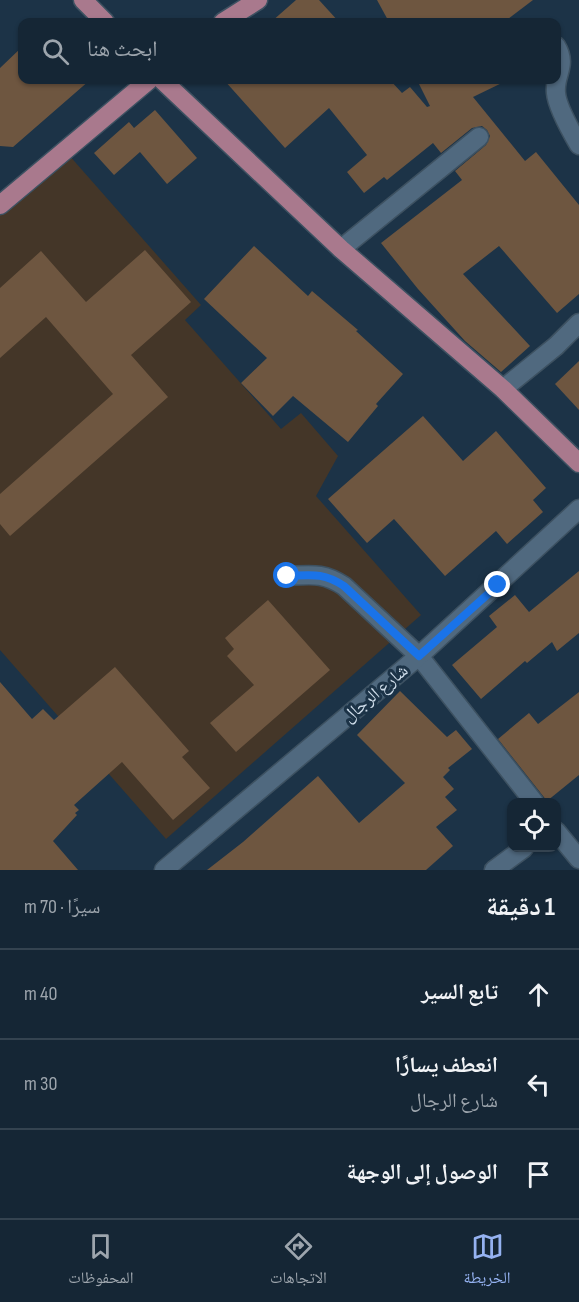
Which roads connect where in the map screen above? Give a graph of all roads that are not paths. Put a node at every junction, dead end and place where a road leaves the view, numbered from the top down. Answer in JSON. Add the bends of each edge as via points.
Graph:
{"nodes":[{"id":1,"x":83,"y":0,"type":"edge"},
{"id":2,"x":258,"y":0,"type":"edge"},
{"id":3,"x":101,"y":18,"type":"edge"},
{"id":4,"x":229,"y":18,"type":"edge"},
{"id":5,"x":561,"y":55,"type":"edge"},
{"id":6,"x":561,"y":70,"type":"edge"},
{"id":7,"x":144,"y":84,"type":"edge"},
{"id":8,"x":166,"y":84,"type":"edge"},
{"id":9,"x":557,"y":84,"type":"edge"},
{"id":10,"x":479,"y":137,"type":"dead end"},
{"id":11,"x":579,"y":146,"type":"edge"},
{"id":12,"x":0,"y":205,"type":"edge"},
{"id":13,"x":341,"y":249,"type":"junction"},
{"id":14,"x":579,"y":323,"type":"edge"},
{"id":15,"x":503,"y":389,"type":"junction"},
{"id":16,"x":579,"y":463,"type":"edge"},
{"id":17,"x":579,"y":509,"type":"edge"},
{"id":18,"x":287,"y":576,"type":"dead end"},
{"id":19,"x":419,"y":656,"type":"junction"},
{"id":20,"x":531,"y":798,"type":"edge"},
{"id":21,"x":561,"y":837,"type":"edge"},
{"id":22,"x":519,"y":852,"type":"edge"},
{"id":23,"x":579,"y":860,"type":"edge"},
{"id":24,"x":164,"y":870,"type":"edge"},
{"id":25,"x":494,"y":870,"type":"edge"}],
"edges":[{"from":1,"to":3,"type":"main road"},
{"from":2,"to":4,"type":"main road"},
{"from":5,"to":6,"type":"street"},
{"from":7,"to":12,"type":"main road"},
{"from":8,"to":13,"type":"main road"},
{"from":9,"to":11,"type":"street","via":[[555,94]]},
{"from":10,"to":13,"type":"street"},
{"from":13,"to":15,"type":"main road"},
{"from":14,"to":15,"type":"street"},
{"from":15,"to":16,"type":"main road"},
{"from":17,"to":19,"type":"street","name":"شارع الرجال"},
{"from":18,"to":19,"type":"street","via":[[320,574],[333,578]]},
{"from":19,"to":20,"type":"street"},
{"from":19,"to":24,"type":"street","name":"شارع الرجال"},
{"from":21,"to":23,"type":"street"},
{"from":22,"to":25,"type":"street"}]}
